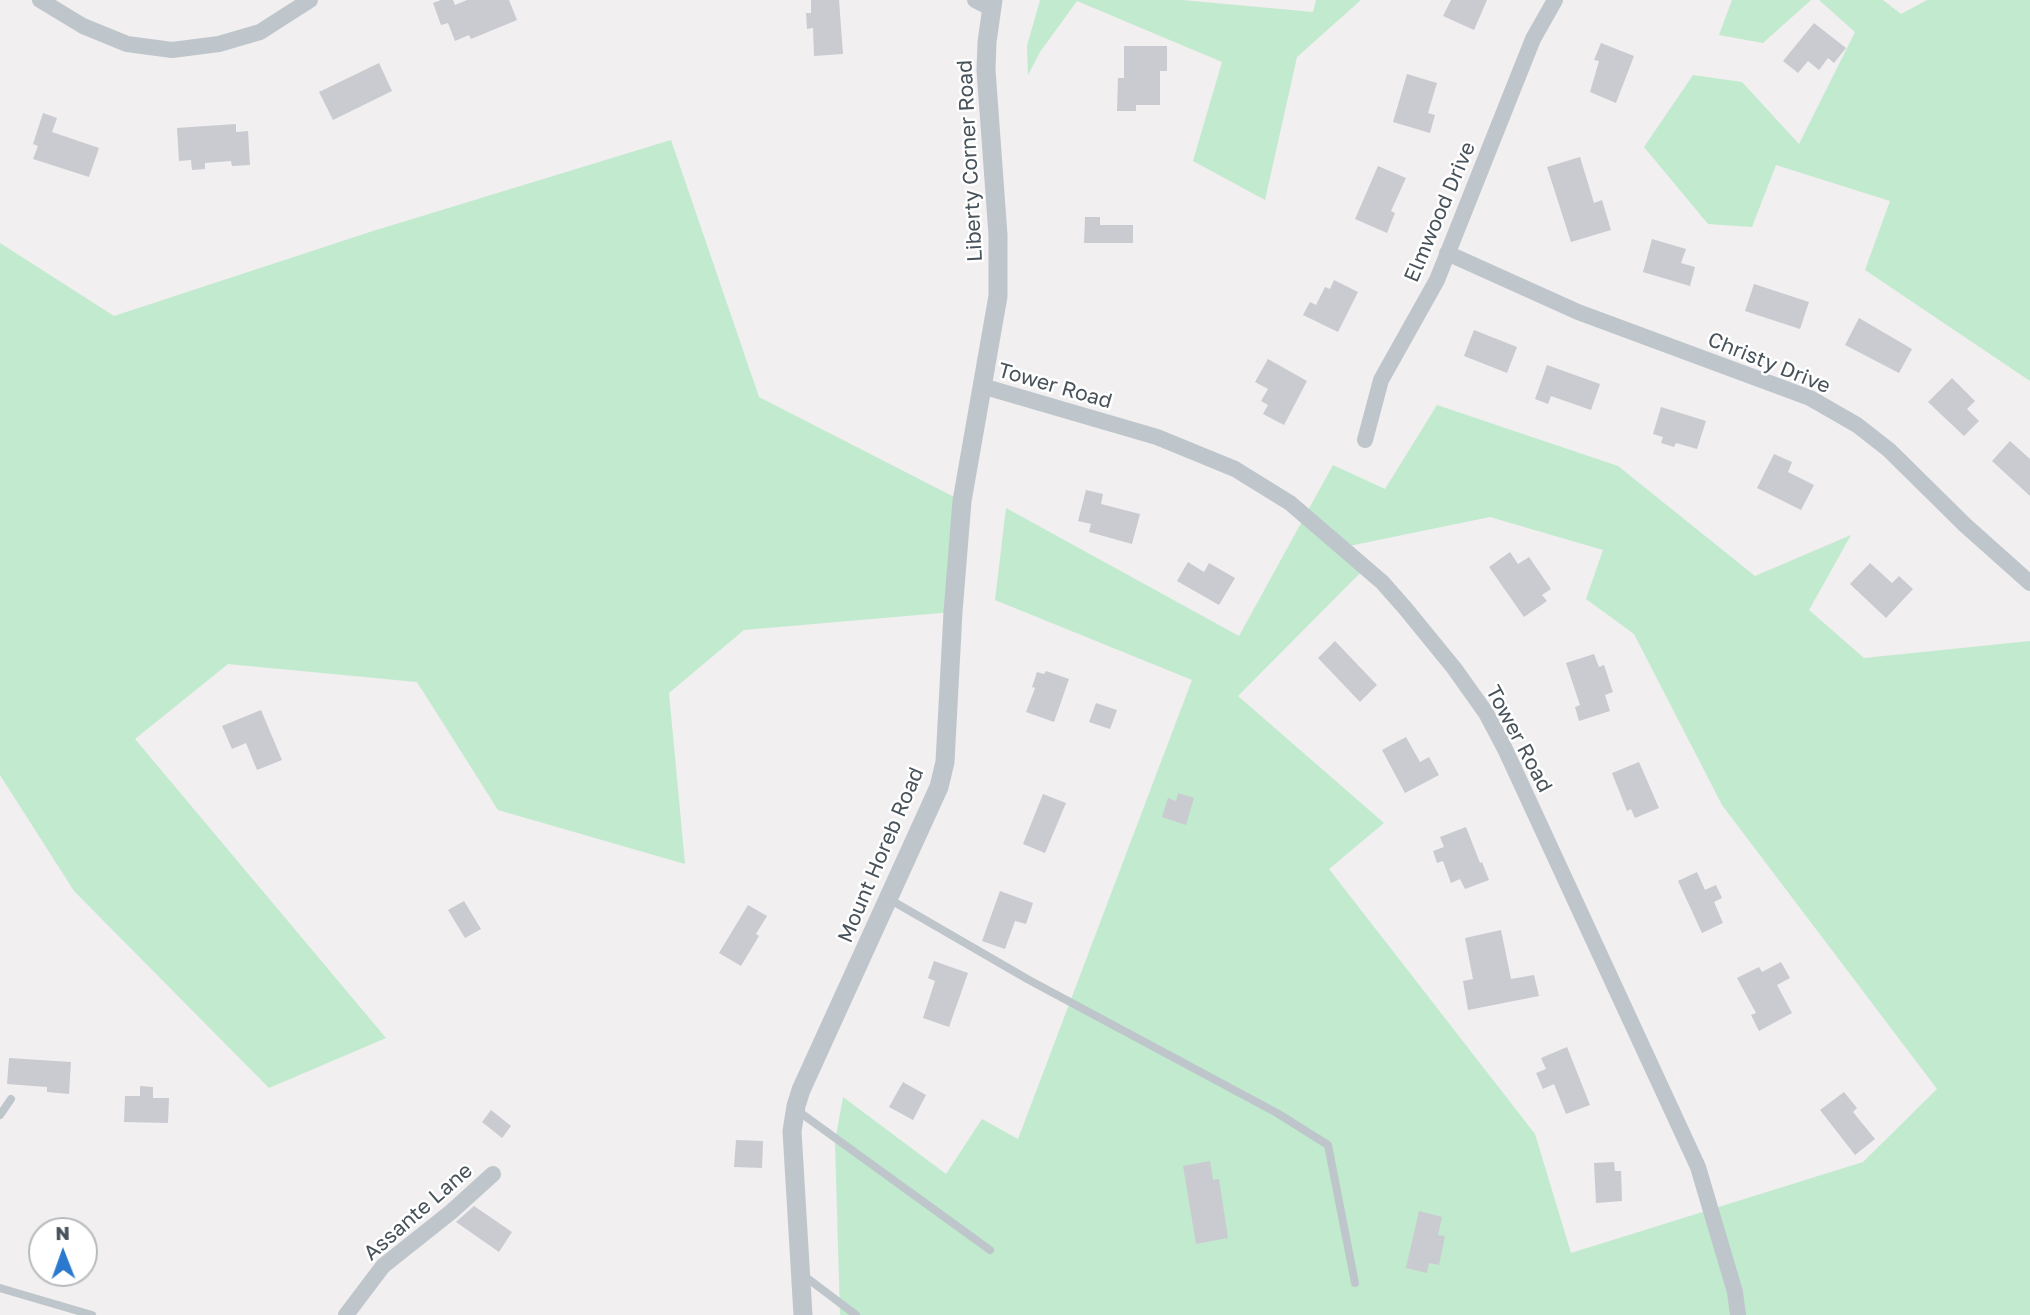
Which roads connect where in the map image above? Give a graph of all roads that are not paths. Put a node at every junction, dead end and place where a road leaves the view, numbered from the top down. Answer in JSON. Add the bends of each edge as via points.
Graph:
{"nodes":[{"id":1,"x":40,"y":0,"type":"edge"},
{"id":2,"x":310,"y":0,"type":"edge"},
{"id":3,"x":1555,"y":0,"type":"edge"},
{"id":4,"x":986,"y":3,"type":"edge"},
{"id":5,"x":1447,"y":254,"type":"junction"},
{"id":6,"x":995,"y":319,"type":"joint"},
{"id":7,"x":982,"y":386,"type":"junction"},
{"id":8,"x":1364,"y":440,"type":"dead end"},
{"id":9,"x":2030,"y":583,"type":"edge"},
{"id":10,"x":889,"y":899,"type":"junction"},
{"id":11,"x":11,"y":1099,"type":"dead end"},
{"id":12,"x":795,"y":1110,"type":"junction"},
{"id":13,"x":0,"y":1115,"type":"edge"},
{"id":14,"x":493,"y":1174,"type":"dead end"},
{"id":15,"x":990,"y":1250,"type":"dead end"},
{"id":16,"x":801,"y":1273,"type":"junction"},
{"id":17,"x":1355,"y":1283,"type":"dead end"},
{"id":18,"x":0,"y":1288,"type":"edge"},
{"id":19,"x":92,"y":1315,"type":"edge"},
{"id":20,"x":346,"y":1315,"type":"edge"},
{"id":21,"x":803,"y":1315,"type":"edge"},
{"id":22,"x":856,"y":1315,"type":"edge"},
{"id":23,"x":1738,"y":1315,"type":"edge"}],
"edges":[{"from":1,"to":2,"type":"street","via":[[83,26],[127,44],[172,50],[219,44],[260,32]]},
{"from":3,"to":5,"type":"street","name":"Elmwood Drive","via":[[1533,39]]},
{"from":4,"to":6,"type":"street","name":"Liberty Corner Road","via":[[986,79],[999,235]]},
{"from":5,"to":8,"type":"street","name":"Elmwood Drive","via":[[1381,380]]},
{"from":5,"to":9,"type":"street","name":"Christy Drive","via":[[1578,312],[1810,398],[1889,450]]},
{"from":6,"to":7,"type":"street","name":"Mount Horeb Road"},
{"from":7,"to":10,"type":"street","name":"Mount Horeb Road","via":[[962,501],[945,762],[939,787]]},
{"from":7,"to":23,"type":"street","name":"Tower Road","via":[[1157,437],[1235,469],[1290,503],[1382,582],[1454,668],[1505,749],[1698,1167]]},
{"from":10,"to":12,"type":"street","name":"Mount Horeb Road","via":[[800,1090]]},
{"from":10,"to":17,"type":"lane","via":[[1328,1145]]},
{"from":11,"to":13,"type":"lane"},
{"from":12,"to":15,"type":"lane"},
{"from":12,"to":16,"type":"street","name":"Mount Horeb Road","via":[[792,1131]]},
{"from":14,"to":20,"type":"street","name":"Assante Lane","via":[[383,1266]]},
{"from":16,"to":21,"type":"street","name":"Mount Horeb Road"},
{"from":16,"to":22,"type":"lane"},
{"from":18,"to":19,"type":"lane"}]}
